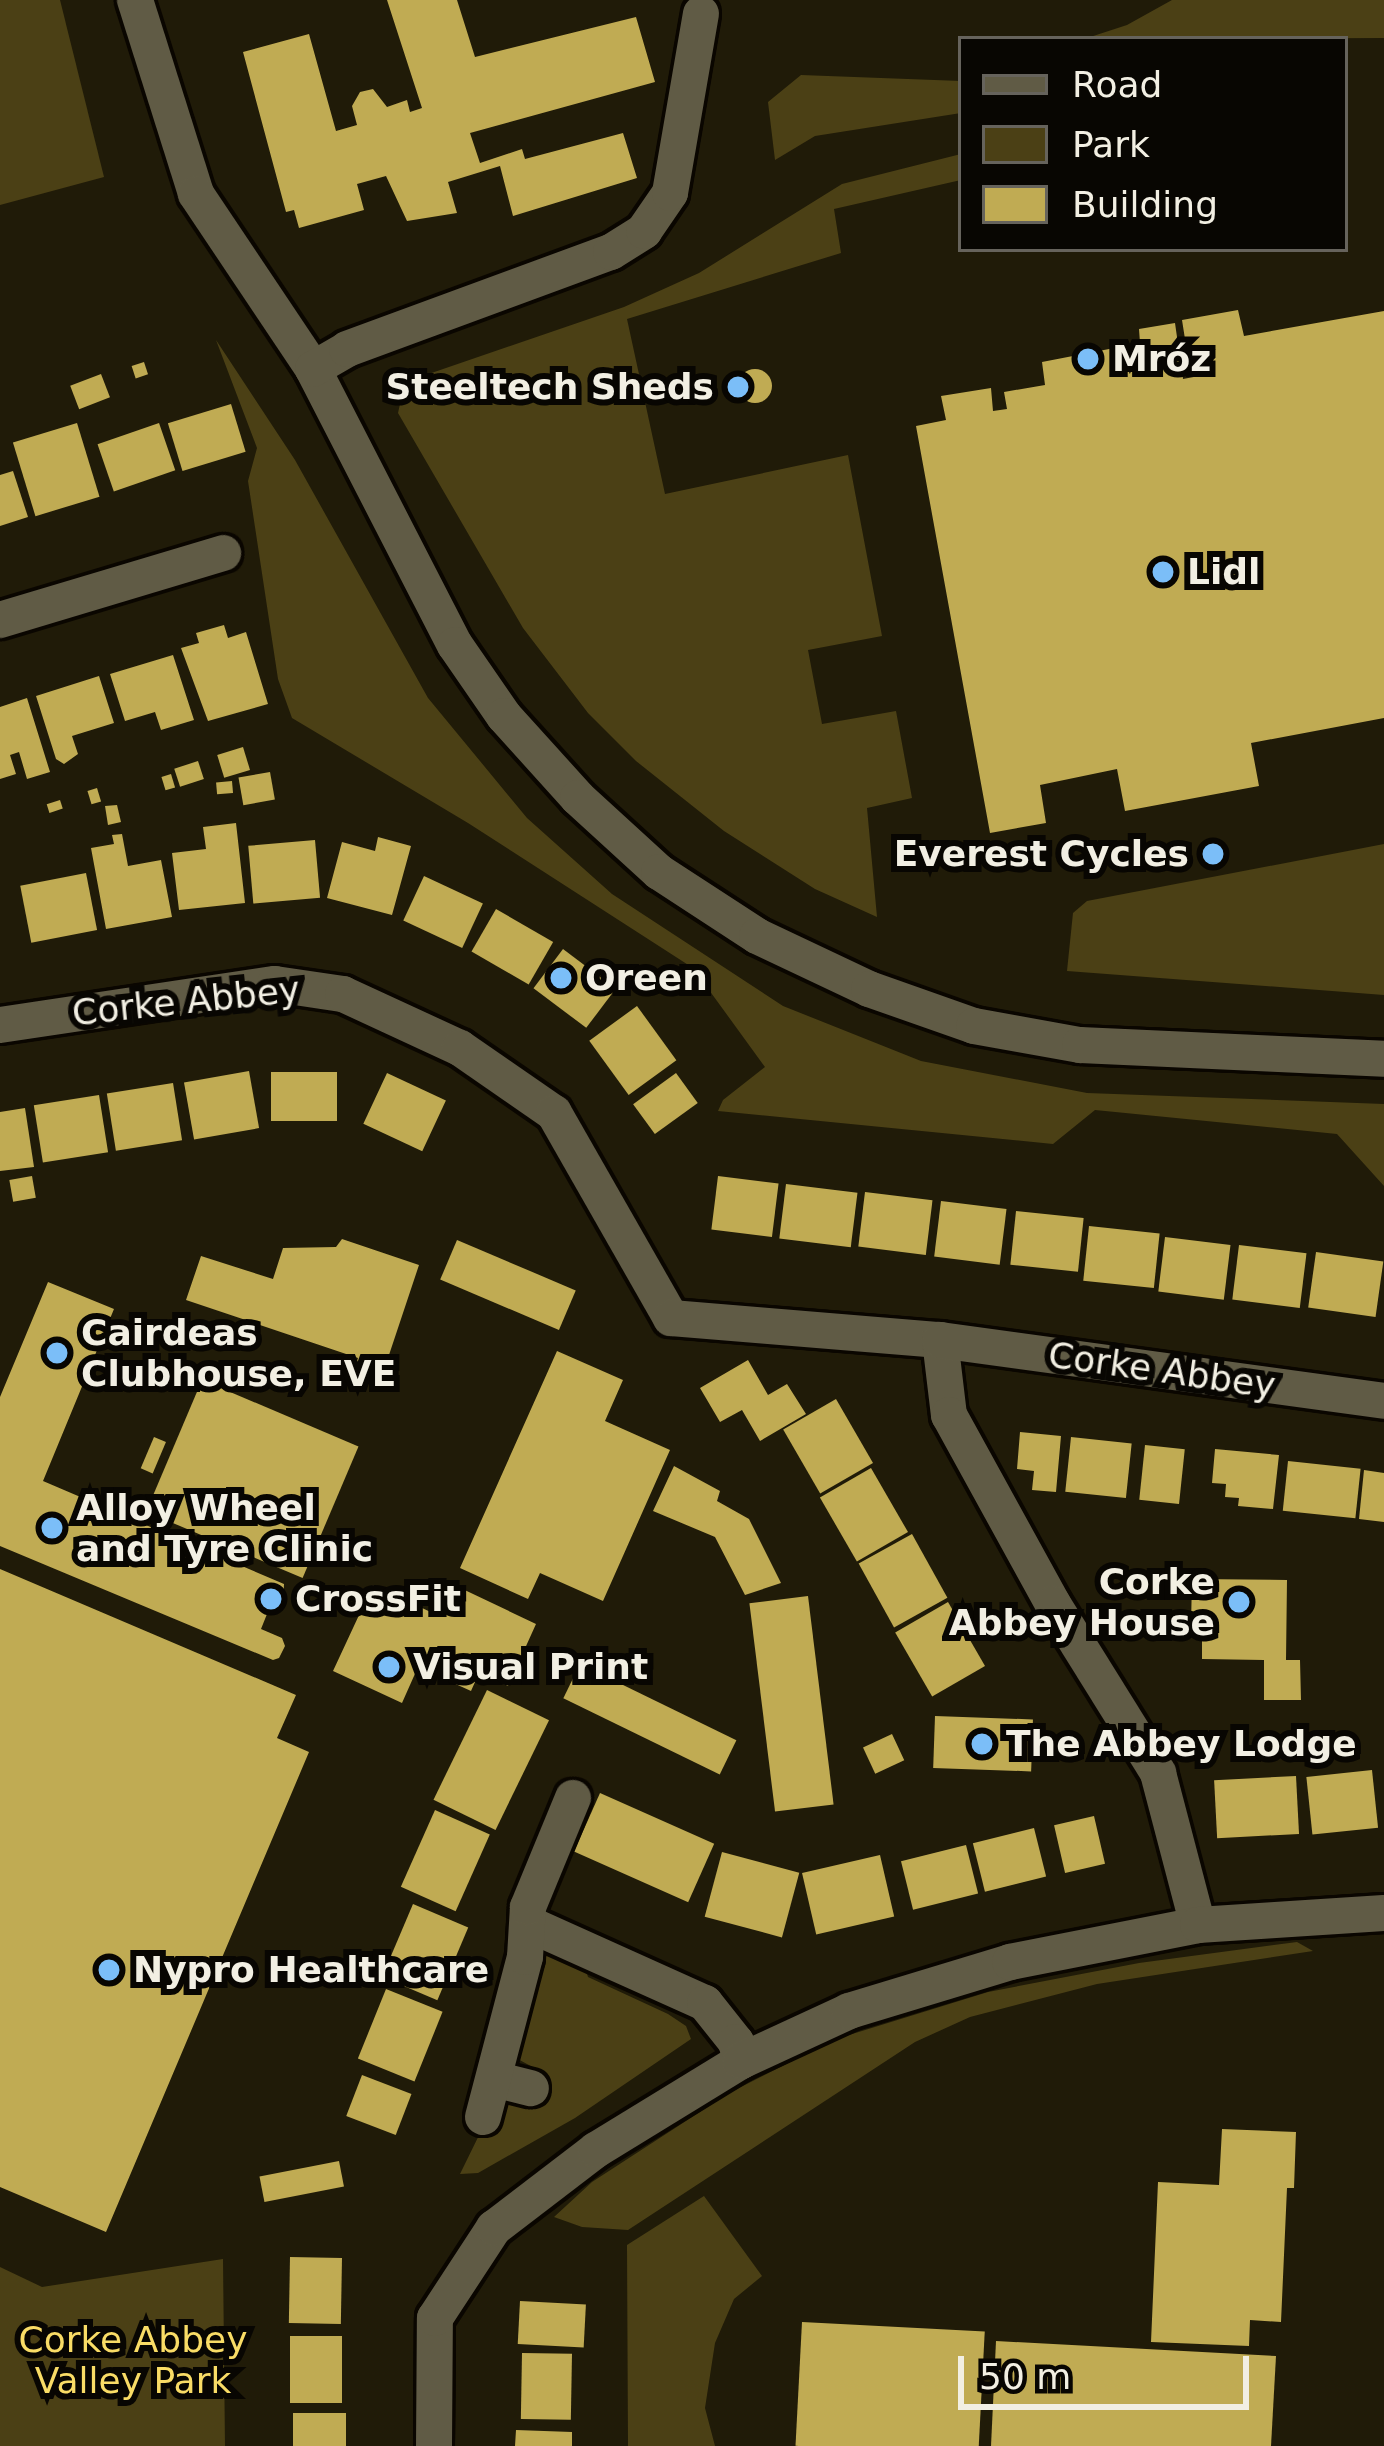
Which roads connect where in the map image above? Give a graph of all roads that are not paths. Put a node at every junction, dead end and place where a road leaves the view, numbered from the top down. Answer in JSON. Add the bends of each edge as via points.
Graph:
{"nodes":[{"id":1,"x":135,"y":0,"type":"edge"},
{"id":2,"x":701,"y":14,"type":"dead end"},
{"id":3,"x":313,"y":369,"type":"junction"},
{"id":4,"x":223,"y":553,"type":"dead end"},
{"id":5,"x":0,"y":620,"type":"edge"},
{"id":6,"x":0,"y":1024,"type":"edge"},
{"id":7,"x":1384,"y":1059,"type":"edge"},
{"id":8,"x":940,"y":1340,"type":"junction"},
{"id":9,"x":1384,"y":1401,"type":"edge"},
{"id":10,"x":573,"y":1798,"type":"dead end"},
{"id":11,"x":1384,"y":1913,"type":"edge"},
{"id":12,"x":529,"y":1924,"type":"junction"},
{"id":13,"x":1198,"y":1924,"type":"junction"},
{"id":14,"x":741,"y":2061,"type":"junction"},
{"id":15,"x":494,"y":2078,"type":"junction"},
{"id":16,"x":531,"y":2087,"type":"dead end"},
{"id":17,"x":483,"y":2116,"type":"dead end"},
{"id":18,"x":434,"y":2446,"type":"edge"}],
"edges":[{"from":1,"to":3,"type":"street","via":[[202,206]]},
{"from":2,"to":3,"type":"street","via":[[670,193],[644,231],[611,253],[347,349]]},
{"from":3,"to":7,"type":"street","via":[[413,573],[504,716],[658,872],[757,936],[869,989],[974,1026],[1080,1045]]},
{"from":4,"to":5,"type":"street"},
{"from":6,"to":8,"type":"street","name":"Corke Abbey","via":[[275,984],[344,994],[460,1048],[554,1113],[671,1318]]},
{"from":8,"to":9,"type":"street","name":"Corke Abbey"},
{"from":8,"to":13,"type":"street","via":[[949,1415],[1158,1773]]},
{"from":10,"to":12,"type":"street","via":[[528,1907]]},
{"from":11,"to":13,"type":"street"},
{"from":12,"to":14,"type":"street","via":[[705,2003]]},
{"from":12,"to":15,"type":"street"},
{"from":13,"to":14,"type":"street","via":[[940,1982],[849,2011]]},
{"from":14,"to":18,"type":"street","via":[[596,2150],[494,2228],[435,2318]]},
{"from":15,"to":16,"type":"street"},
{"from":15,"to":17,"type":"street"}]}
